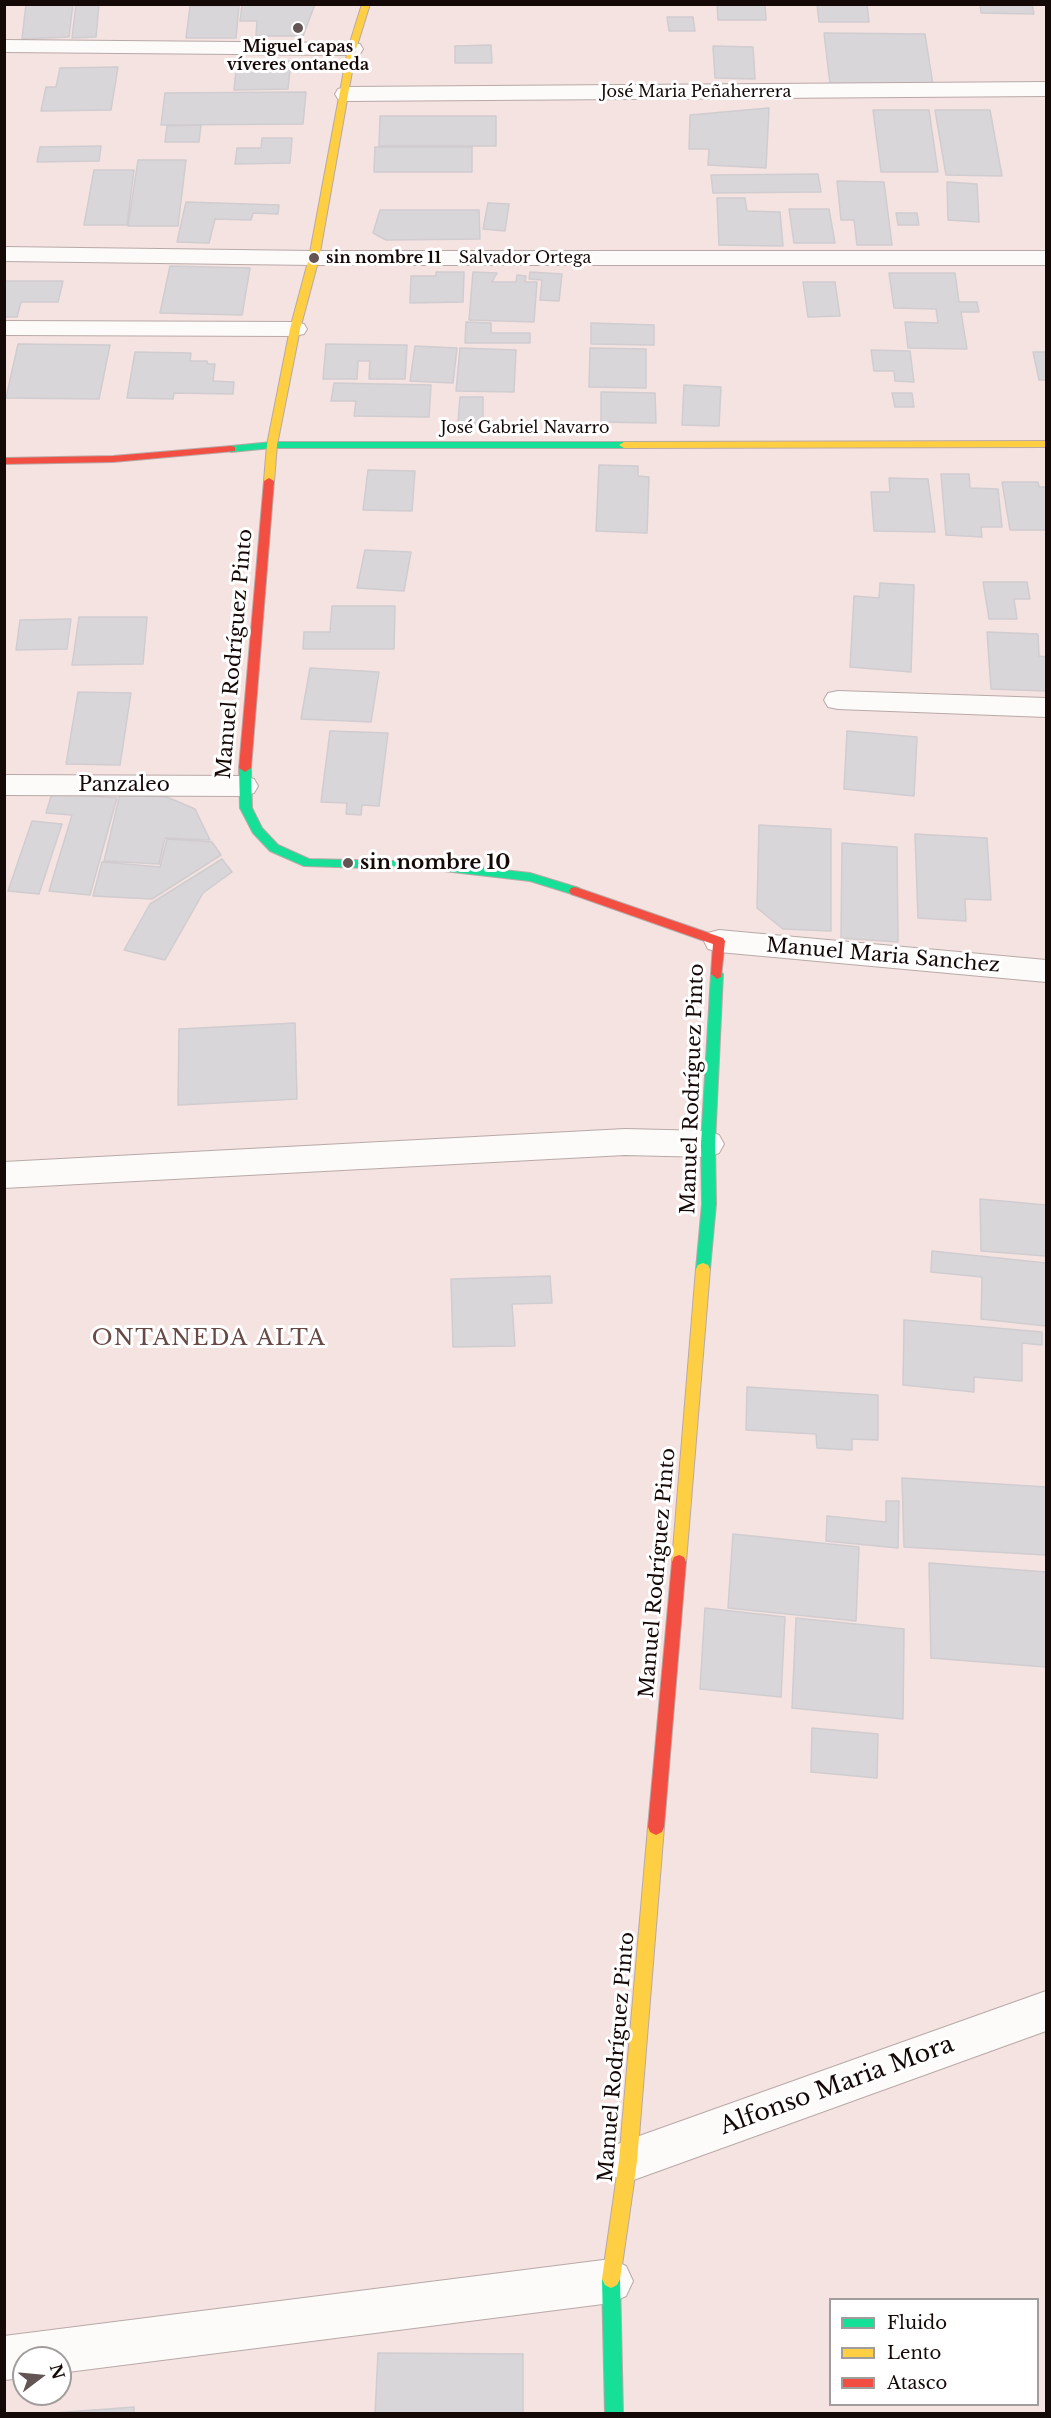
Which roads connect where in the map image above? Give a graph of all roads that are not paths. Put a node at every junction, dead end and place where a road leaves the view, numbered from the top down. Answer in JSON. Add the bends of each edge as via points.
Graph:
{"nodes":[{"id":1,"x":366,"y":4,"type":"edge"},
{"id":2,"x":4,"y":46,"type":"edge"},
{"id":3,"x":352,"y":49,"type":"junction"},
{"id":4,"x":1047,"y":89,"type":"edge"},
{"id":5,"x":346,"y":94,"type":"junction"},
{"id":6,"x":4,"y":254,"type":"edge"},
{"id":7,"x":314,"y":258,"type":"junction"},
{"id":8,"x":1047,"y":258,"type":"edge"},
{"id":9,"x":4,"y":328,"type":"edge"},
{"id":10,"x":295,"y":328,"type":"junction"},
{"id":11,"x":1047,"y":444,"type":"edge"},
{"id":12,"x":272,"y":445,"type":"junction"},
{"id":13,"x":4,"y":461,"type":"edge"},
{"id":14,"x":838,"y":700,"type":"dead end"},
{"id":15,"x":1047,"y":708,"type":"edge"},
{"id":16,"x":4,"y":785,"type":"edge"},
{"id":17,"x":243,"y":786,"type":"junction"},
{"id":18,"x":719,"y":941,"type":"junction"},
{"id":19,"x":1047,"y":971,"type":"edge"},
{"id":20,"x":708,"y":1144,"type":"junction"},
{"id":21,"x":4,"y":1175,"type":"edge"},
{"id":22,"x":1047,"y":2011,"type":"edge"},
{"id":23,"x":628,"y":2161,"type":"junction"},
{"id":24,"x":611,"y":2281,"type":"junction"},
{"id":25,"x":4,"y":2358,"type":"edge"},
{"id":26,"x":614,"y":2414,"type":"edge"}],
"edges":[{"from":1,"to":3,"type":"street","name":"Manuel Rodríguez Pinto"},
{"from":2,"to":3,"type":"street"},
{"from":3,"to":5,"type":"street","name":"Manuel Rodríguez Pinto"},
{"from":4,"to":5,"type":"street","name":"José Maria Peñaherrera"},
{"from":5,"to":7,"type":"street","name":"Manuel Rodríguez Pinto"},
{"from":6,"to":7,"type":"street","name":"Salvador Ortega"},
{"from":7,"to":8,"type":"street","name":"Salvador Ortega"},
{"from":7,"to":10,"type":"street","name":"Manuel Rodríguez Pinto"},
{"from":9,"to":10,"type":"street"},
{"from":10,"to":12,"type":"street","name":"Manuel Rodríguez Pinto"},
{"from":11,"to":12,"type":"street","name":"José Gabriel Navarro"},
{"from":12,"to":13,"type":"street","name":"José Gabriel Navarro","via":[[113,459]]},
{"from":12,"to":17,"type":"street","name":"Manuel Rodríguez Pinto"},
{"from":14,"to":15,"type":"street"},
{"from":16,"to":17,"type":"street","name":"Panzaleo"},
{"from":17,"to":18,"type":"street","name":"Manuel Rodríguez Pinto","via":[[246,808],[257,830],[274,848],[308,863],[435,866],[530,878]]},
{"from":18,"to":19,"type":"street","name":"Manuel Maria Sanchez"},
{"from":18,"to":20,"type":"street","name":"Manuel Rodríguez Pinto"},
{"from":20,"to":21,"type":"street","via":[[614,1142]]},
{"from":20,"to":23,"type":"street","name":"Manuel Rodríguez Pinto","via":[[709,1204]]},
{"from":22,"to":23,"type":"street","name":"Alfonso Maria Mora"},
{"from":23,"to":24,"type":"street","name":"Manuel Rodríguez Pinto"},
{"from":24,"to":25,"type":"street"},
{"from":24,"to":26,"type":"street","name":"Manuel Rodríguez Pinto"}]}
